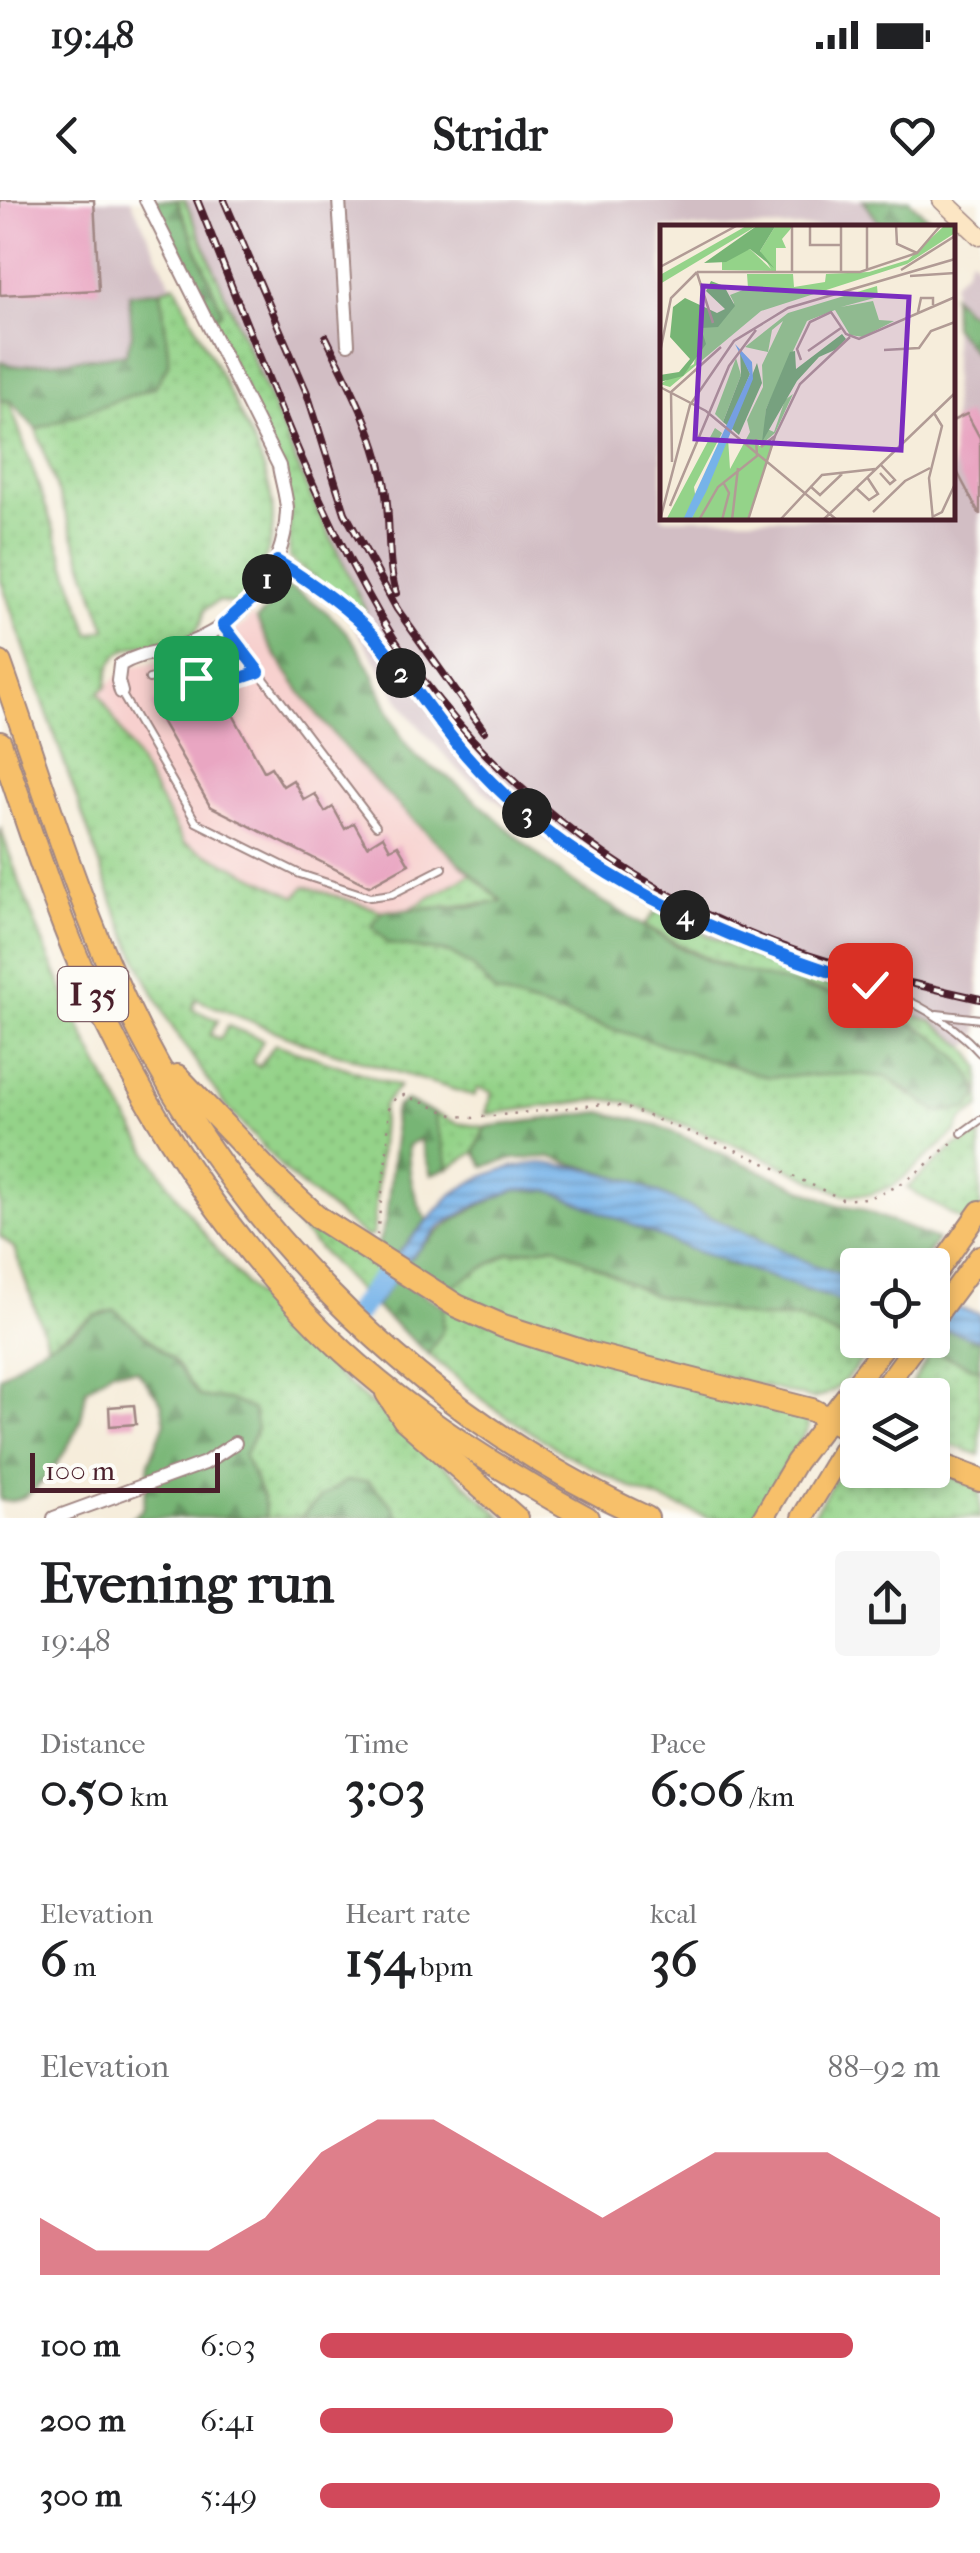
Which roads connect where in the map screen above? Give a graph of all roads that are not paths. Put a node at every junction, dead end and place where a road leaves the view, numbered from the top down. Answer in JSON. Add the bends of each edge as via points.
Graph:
{"nodes":[{"id":1,"x":146,"y":200,"type":"edge"},
{"id":2,"x":339,"y":200,"type":"edge"},
{"id":3,"x":942,"y":200,"type":"edge"},
{"id":4,"x":980,"y":236,"type":"edge"},
{"id":5,"x":348,"y":344,"type":"dead end"},
{"id":6,"x":277,"y":561,"type":"junction"},
{"id":7,"x":223,"y":625,"type":"junction"},
{"id":8,"x":0,"y":662,"type":"edge"},
{"id":9,"x":259,"y":672,"type":"junction"},
{"id":10,"x":148,"y":679,"type":"dead end"},
{"id":11,"x":121,"y":692,"type":"joint"},
{"id":12,"x":0,"y":743,"type":"edge"},
{"id":13,"x":376,"y":826,"type":"dead end"},
{"id":14,"x":442,"y":868,"type":"dead end"},
{"id":15,"x":936,"y":1014,"type":"junction"},
{"id":16,"x":980,"y":1019,"type":"edge"},
{"id":17,"x":148,"y":1046,"type":"junction"},
{"id":18,"x":980,"y":1053,"type":"edge"},
{"id":19,"x":980,"y":1120,"type":"edge"},
{"id":20,"x":962,"y":1133,"type":"road end"},
{"id":21,"x":980,"y":1212,"type":"edge"},
{"id":22,"x":950,"y":1254,"type":"edge"},
{"id":23,"x":980,"y":1256,"type":"edge"},
{"id":24,"x":950,"y":1297,"type":"edge"},
{"id":25,"x":877,"y":1358,"type":"edge"},
{"id":26,"x":391,"y":1394,"type":"junction"},
{"id":27,"x":828,"y":1418,"type":"junction"},
{"id":28,"x":840,"y":1423,"type":"edge"},
{"id":29,"x":235,"y":1443,"type":"dead end"},
{"id":30,"x":840,"y":1456,"type":"edge"},
{"id":31,"x":950,"y":1469,"type":"edge"},
{"id":32,"x":980,"y":1480,"type":"edge"},
{"id":33,"x":54,"y":1518,"type":"edge"},
{"id":34,"x":516,"y":1518,"type":"edge"},
{"id":35,"x":587,"y":1518,"type":"edge"},
{"id":36,"x":647,"y":1518,"type":"edge"},
{"id":37,"x":764,"y":1518,"type":"edge"},
{"id":38,"x":802,"y":1518,"type":"edge"}],
"edges":[{"from":1,"to":6,"type":"street","via":[[278,466],[287,508]]},
{"from":2,"to":5,"type":"street"},
{"from":3,"to":4,"type":"main road"},
{"from":6,"to":7,"type":"street","via":[[261,591]]},
{"from":6,"to":15,"type":"lane","via":[[371,634],[467,757],[596,869],[744,943]]},
{"from":7,"to":9,"type":"lane"},
{"from":7,"to":11,"type":"street","via":[[120,665]]},
{"from":8,"to":17,"type":"highway","number":"I 35","via":[[110,970]]},
{"from":9,"to":10,"type":"lane","via":[[226,683],[170,674]]},
{"from":9,"to":13,"type":"lane"},
{"from":11,"to":14,"type":"lane","via":[[196,822],[300,874],[370,896],[392,894]]},
{"from":12,"to":26,"type":"highway","number":"I 35","via":[[64,926],[117,1046],[180,1151],[287,1295]]},
{"from":15,"to":16,"type":"lane"},
{"from":15,"to":18,"type":"lane"},
{"from":17,"to":27,"type":"highway","via":[[319,1218],[458,1306],[542,1340]]},
{"from":17,"to":36,"type":"highway","number":"I 35","via":[[251,1205],[340,1304],[432,1386],[540,1460]]},
{"from":19,"to":20,"type":"lane"},
{"from":21,"to":22,"type":"main road"},
{"from":23,"to":24,"type":"main road"},
{"from":25,"to":27,"type":"main road"},
{"from":26,"to":34,"type":"highway","via":[[404,1419]]},
{"from":26,"to":35,"type":"highway","number":"I 35"},
{"from":27,"to":28,"type":"highway"},
{"from":27,"to":37,"type":"main road"},
{"from":29,"to":33,"type":"street","via":[[205,1463]]},
{"from":30,"to":38,"type":"main road"},
{"from":31,"to":32,"type":"highway"}]}
